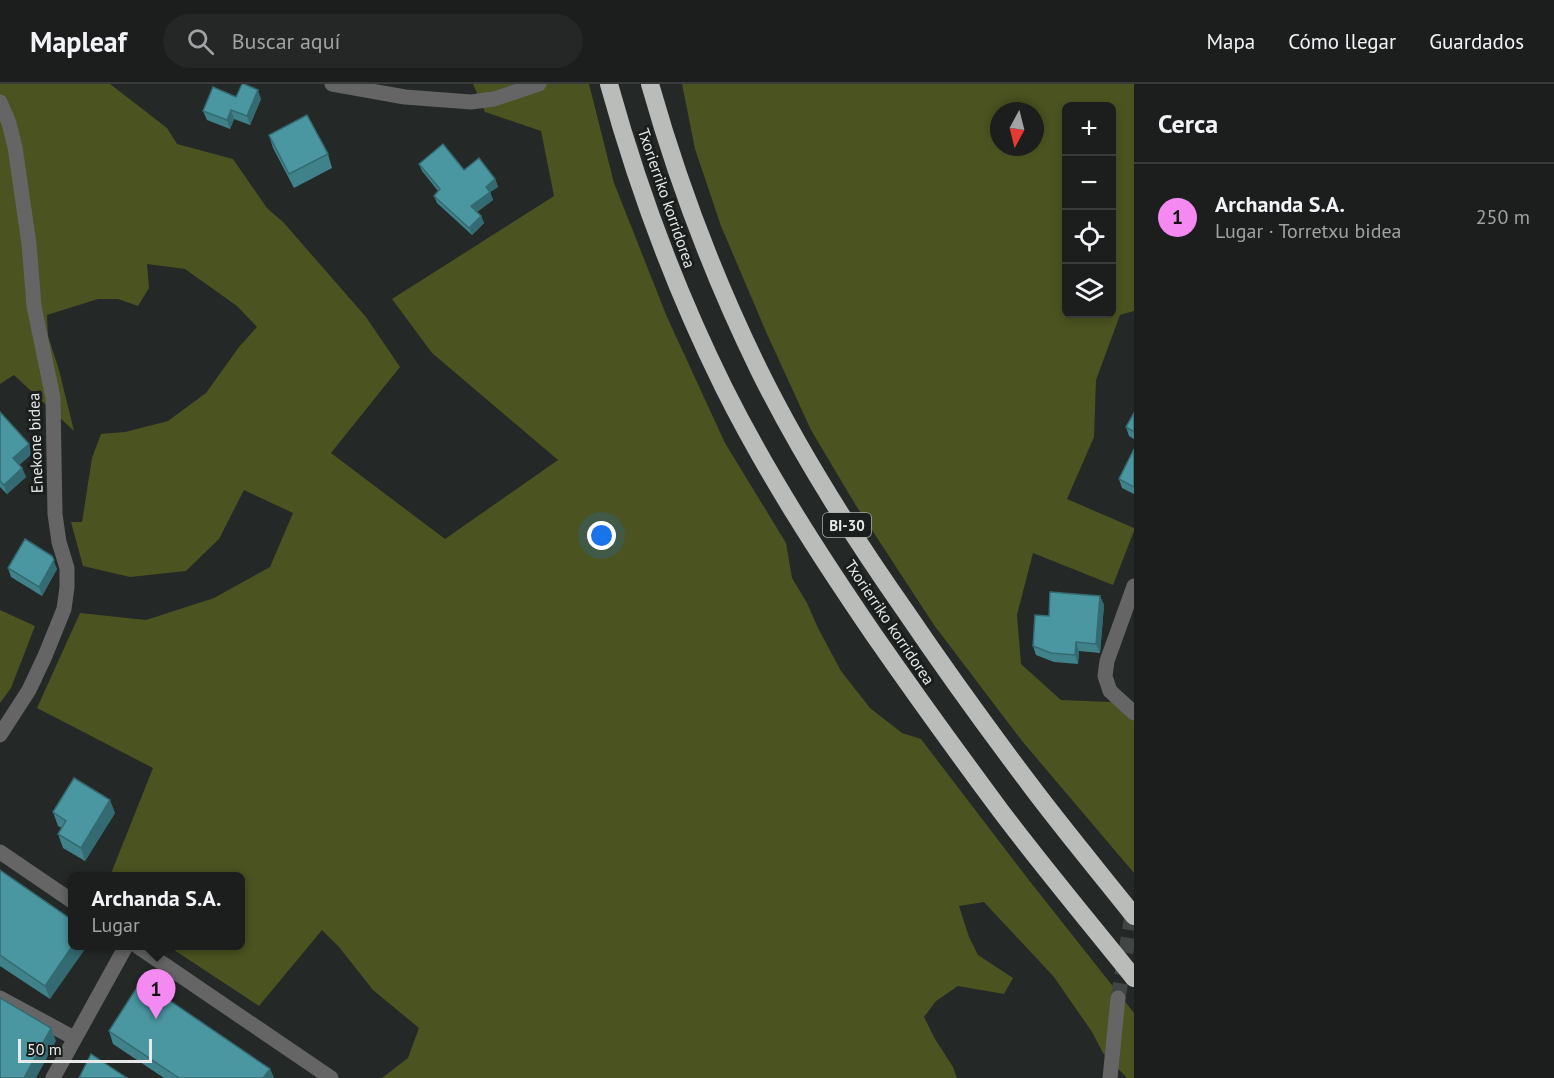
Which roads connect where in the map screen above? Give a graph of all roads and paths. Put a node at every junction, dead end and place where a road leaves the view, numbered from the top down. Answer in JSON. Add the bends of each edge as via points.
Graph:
{"nodes":[{"id":1,"x":332,"y":84,"type":"edge"},
{"id":2,"x":540,"y":84,"type":"edge"},
{"id":3,"x":609,"y":84,"type":"edge"},
{"id":4,"x":650,"y":84,"type":"edge"},
{"id":5,"x":0,"y":102,"type":"edge"},
{"id":6,"x":1134,"y":586,"type":"edge"},
{"id":7,"x":1134,"y":713,"type":"edge"},
{"id":8,"x":0,"y":735,"type":"edge"},
{"id":9,"x":0,"y":852,"type":"edge"},
{"id":10,"x":68,"y":898,"type":"edge"},
{"id":11,"x":1134,"y":916,"type":"edge"},
{"id":12,"x":123,"y":950,"type":"edge"},
{"id":13,"x":144,"y":950,"type":"edge"},
{"id":14,"x":1134,"y":978,"type":"edge"},
{"id":15,"x":0,"y":998,"type":"edge"},
{"id":16,"x":1118,"y":998,"type":"tunnel mouth"},
{"id":17,"x":74,"y":1038,"type":"junction"},
{"id":18,"x":324,"y":1076,"type":"edge"},
{"id":19,"x":53,"y":1078,"type":"edge"},
{"id":20,"x":1110,"y":1078,"type":"edge"}],
"edges":[{"from":1,"to":2,"type":"street","via":[[459,102],[494,99]]},
{"from":3,"to":14,"type":"highway","name":"Txorierriko korridorea","number":"BI-30","via":[[651,216],[696,328],[775,481],[918,699]]},
{"from":4,"to":11,"type":"highway","name":"Txorierriko korridorea","number":"BI-30","via":[[687,203],[731,313],[808,461],[950,676]]},
{"from":5,"to":8,"type":"street","name":"Enekone bidea","via":[[15,147],[34,306],[53,398],[55,514],[67,568],[64,609],[29,690]]},
{"from":6,"to":7,"type":"street","via":[[1105,676],[1110,691]]},
{"from":9,"to":10,"type":"street"},
{"from":12,"to":17,"type":"street"},
{"from":13,"to":18,"type":"street"},
{"from":15,"to":17,"type":"street"},
{"from":16,"to":20,"type":"street"},
{"from":17,"to":19,"type":"street"}]}
